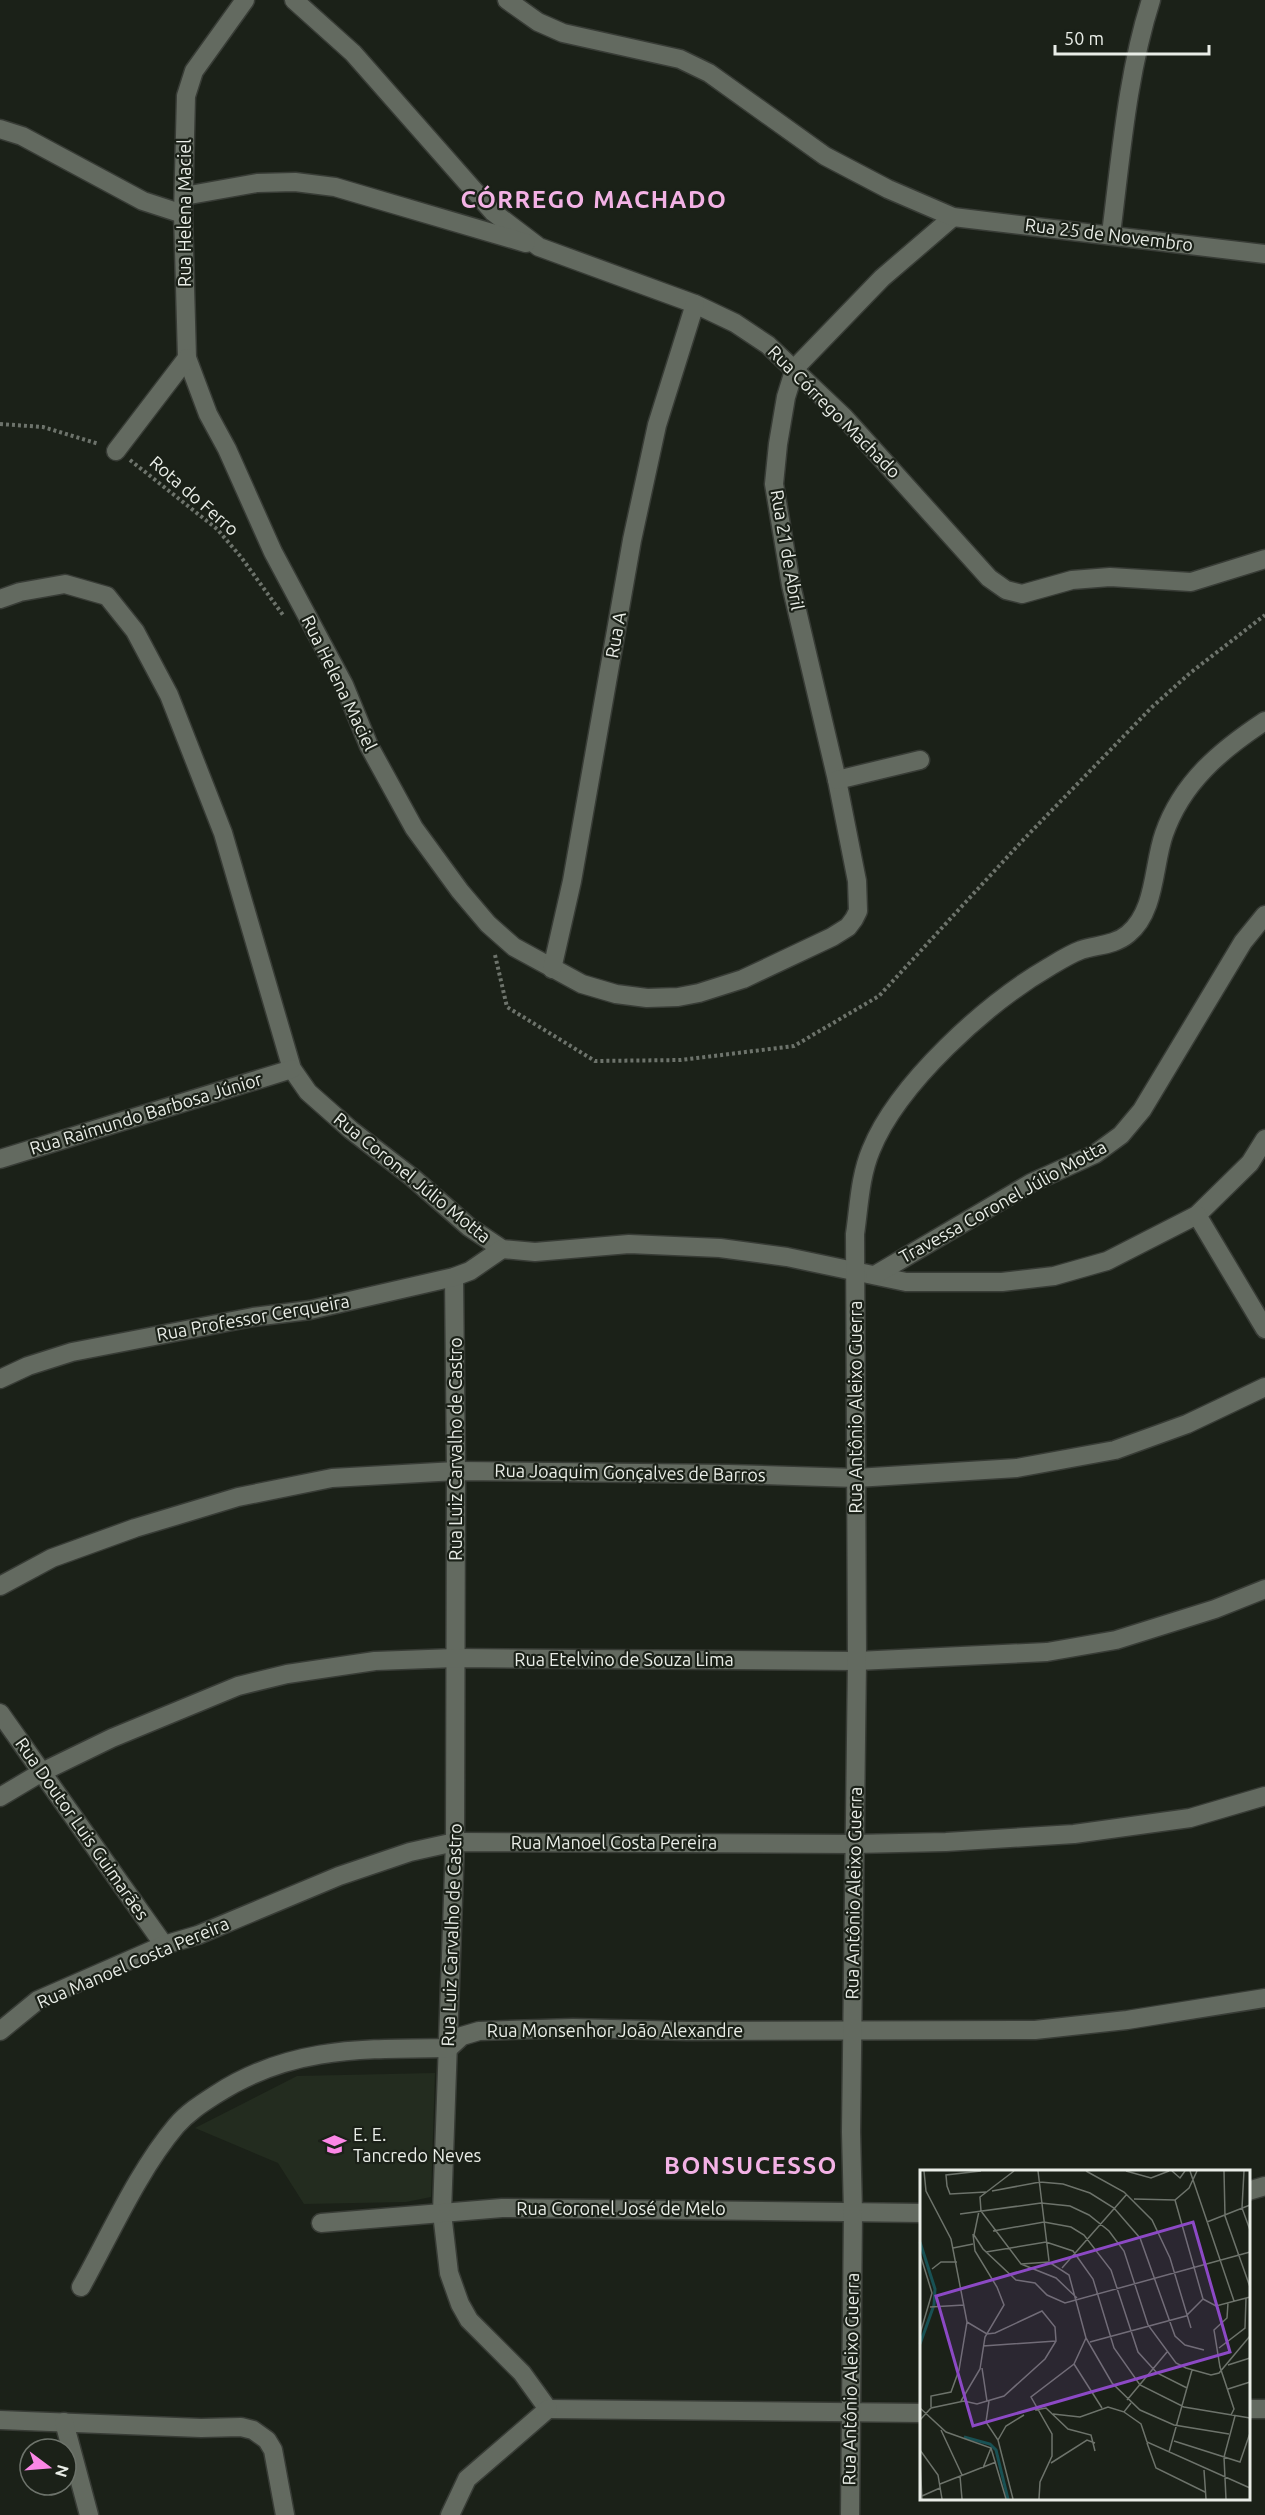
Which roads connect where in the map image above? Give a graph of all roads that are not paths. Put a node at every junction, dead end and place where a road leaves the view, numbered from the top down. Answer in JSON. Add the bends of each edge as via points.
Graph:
{"nodes":[{"id":1,"x":245,"y":0,"type":"edge"},
{"id":2,"x":294,"y":0,"type":"edge"},
{"id":3,"x":507,"y":0,"type":"edge"},
{"id":4,"x":1151,"y":0,"type":"edge"},
{"id":5,"x":0,"y":129,"type":"edge"},
{"id":6,"x":184,"y":196,"type":"junction"},
{"id":7,"x":183,"y":214,"type":"junction"},
{"id":8,"x":953,"y":217,"type":"junction"},
{"id":9,"x":1111,"y":234,"type":"junction"},
{"id":10,"x":539,"y":248,"type":"junction"},
{"id":11,"x":1265,"y":254,"type":"edge"},
{"id":12,"x":695,"y":304,"type":"junction"},
{"id":13,"x":187,"y":358,"type":"junction"},
{"id":14,"x":795,"y":368,"type":"junction"},
{"id":15,"x":116,"y":451,"type":"road end"},
{"id":16,"x":1265,"y":559,"type":"edge"},
{"id":17,"x":0,"y":598,"type":"edge"},
{"id":18,"x":1265,"y":721,"type":"edge"},
{"id":19,"x":920,"y":760,"type":"dead end"},
{"id":20,"x":837,"y":780,"type":"junction"},
{"id":21,"x":858,"y":911,"type":"joint"},
{"id":22,"x":1265,"y":915,"type":"edge"},
{"id":23,"x":552,"y":969,"type":"junction"},
{"id":24,"x":292,"y":1069,"type":"junction"},
{"id":25,"x":1265,"y":1139,"type":"edge"},
{"id":26,"x":0,"y":1159,"type":"edge"},
{"id":27,"x":1197,"y":1215,"type":"junction"},
{"id":28,"x":502,"y":1249,"type":"junction"},
{"id":29,"x":855,"y":1270,"type":"junction"},
{"id":30,"x":875,"y":1275,"type":"junction"},
{"id":31,"x":454,"y":1277,"type":"junction"},
{"id":32,"x":1265,"y":1329,"type":"edge"},
{"id":33,"x":0,"y":1378,"type":"edge"},
{"id":34,"x":1265,"y":1387,"type":"edge"},
{"id":35,"x":456,"y":1471,"type":"junction"},
{"id":36,"x":856,"y":1478,"type":"junction"},
{"id":37,"x":0,"y":1586,"type":"edge"},
{"id":38,"x":1265,"y":1589,"type":"edge"},
{"id":39,"x":455,"y":1658,"type":"junction"},
{"id":40,"x":857,"y":1661,"type":"junction"},
{"id":41,"x":0,"y":1713,"type":"edge"},
{"id":42,"x":42,"y":1772,"type":"junction"},
{"id":43,"x":1265,"y":1796,"type":"edge"},
{"id":44,"x":0,"y":1797,"type":"edge"},
{"id":45,"x":455,"y":1842,"type":"junction"},
{"id":46,"x":854,"y":1844,"type":"junction"},
{"id":47,"x":164,"y":1946,"type":"junction"},
{"id":48,"x":1265,"y":1998,"type":"edge"},
{"id":49,"x":853,"y":2030,"type":"junction"},
{"id":50,"x":0,"y":2031,"type":"edge"},
{"id":51,"x":448,"y":2048,"type":"junction"},
{"id":52,"x":1265,"y":2186,"type":"edge"},
{"id":53,"x":1250,"y":2190,"type":"edge"},
{"id":54,"x":853,"y":2212,"type":"junction"},
{"id":55,"x":442,"y":2213,"type":"junction"},
{"id":56,"x":920,"y":2213,"type":"edge"},
{"id":57,"x":321,"y":2223,"type":"dead end"},
{"id":58,"x":81,"y":2287,"type":"dead end"},
{"id":59,"x":548,"y":2409,"type":"junction"},
{"id":60,"x":851,"y":2412,"type":"junction"},
{"id":61,"x":920,"y":2413,"type":"edge"},
{"id":62,"x":0,"y":2420,"type":"edge"},
{"id":63,"x":64,"y":2422,"type":"junction"},
{"id":64,"x":89,"y":2515,"type":"edge"},
{"id":65,"x":285,"y":2515,"type":"edge"},
{"id":66,"x":450,"y":2515,"type":"edge"},
{"id":67,"x":850,"y":2515,"type":"edge"}],
"edges":[{"from":1,"to":6,"type":"street","name":"Rua Helena Maciel","via":[[207,52],[186,96]]},
{"from":2,"to":10,"type":"street","name":"Rua Córrego Machado","via":[[353,53],[493,212]]},
{"from":3,"to":8,"type":"street","name":"Rua 25 de Novembro","via":[[538,22],[563,33],[680,59],[709,74],[825,156]]},
{"from":4,"to":9,"type":"street","via":[[1134,69]]},
{"from":5,"to":7,"type":"street","via":[[22,136],[143,201]]},
{"from":6,"to":7,"type":"street","name":"Rua Helena Maciel"},
{"from":6,"to":10,"type":"street","via":[[257,183],[335,187]]},
{"from":7,"to":13,"type":"street","name":"Rua Helena Maciel"},
{"from":8,"to":9,"type":"street","name":"Rua 25 de Novembro"},
{"from":8,"to":14,"type":"street","name":"Rua 21 de Abril","via":[[882,278]]},
{"from":9,"to":11,"type":"street","name":"Rua 25 de Novembro"},
{"from":10,"to":12,"type":"street","name":"Rua Córrego Machado"},
{"from":12,"to":14,"type":"street","name":"Rua Córrego Machado","via":[[735,322]]},
{"from":12,"to":23,"type":"street","name":"Rua A","via":[[657,425],[632,540],[574,870]]},
{"from":13,"to":15,"type":"street"},
{"from":13,"to":23,"type":"street","name":"Rua Helena Maciel","via":[[208,414],[273,552],[414,828],[488,924],[514,947]]},
{"from":14,"to":16,"type":"street","name":"Rua Córrego Machado","via":[[989,578],[1006,590],[1023,594],[1072,580],[1110,577],[1191,582]]},
{"from":14,"to":20,"type":"street","name":"Rua 21 de Abril","via":[[786,397],[774,484],[791,585]]},
{"from":17,"to":24,"type":"street","name":"Rua Coronel Júlio Motta","via":[[65,584],[107,596],[135,632],[169,695],[223,833]]},
{"from":18,"to":29,"type":"street","name":"Rua Antônio Aleixo Guerra","via":[[1204,767],[1182,795],[1164,833],[1148,903],[1128,935],[1080,951],[1021,986],[939,1055],[891,1110],[863,1174]]},
{"from":19,"to":20,"type":"street"},
{"from":20,"to":21,"type":"street","name":"Rua 21 de Abril","via":[[857,881]]},
{"from":21,"to":23,"type":"street","name":"Rua Helena Maciel","via":[[848,927],[832,937],[743,979],[678,997],[616,994],[582,984]]},
{"from":22,"to":30,"type":"street","name":"Travessa Coronel Júlio Motta","via":[[1243,942],[1142,1110],[1121,1135],[1095,1154],[1031,1183]]},
{"from":24,"to":26,"type":"street","name":"Rua Raimundo Barbosa Júnior"},
{"from":24,"to":28,"type":"street","name":"Rua Coronel Júlio Motta","via":[[308,1092],[351,1130],[469,1227]]},
{"from":25,"to":27,"type":"street","name":"Rua Coronel Júlio Motta","via":[[1250,1163]]},
{"from":27,"to":30,"type":"street","name":"Rua Coronel Júlio Motta","via":[[1107,1261],[1054,1276],[1002,1282],[906,1282]]},
{"from":27,"to":32,"type":"street"},
{"from":28,"to":29,"type":"street","name":"Rua Coronel Júlio Motta","via":[[535,1252],[629,1244],[720,1248]]},
{"from":28,"to":31,"type":"street","name":"Rua Professor Cerqueira"},
{"from":29,"to":30,"type":"street","name":"Rua Coronel Júlio Motta"},
{"from":29,"to":36,"type":"street","name":"Rua Antônio Aleixo Guerra"},
{"from":31,"to":33,"type":"street","name":"Rua Professor Cerqueira","via":[[310,1310],[253,1317],[72,1352]]},
{"from":31,"to":35,"type":"street","name":"Rua Luiz Carvalho de Castro"},
{"from":34,"to":36,"type":"street","name":"Rua Joaquim Gonçalves de Barros","via":[[1187,1424],[1115,1450],[1017,1468]]},
{"from":35,"to":36,"type":"street","name":"Rua Joaquim Gonçalves de Barros"},
{"from":35,"to":37,"type":"street","name":"Rua Joaquim Gonçalves de Barros","via":[[332,1478],[238,1497],[52,1558]]},
{"from":35,"to":39,"type":"street","name":"Rua Luiz Carvalho de Castro"},
{"from":36,"to":40,"type":"street","name":"Rua Antônio Aleixo Guerra"},
{"from":38,"to":40,"type":"street","name":"Rua Etelvino de Souza Lima","via":[[1116,1640],[1047,1652]]},
{"from":39,"to":40,"type":"street","name":"Rua Etelvino de Souza Lima"},
{"from":39,"to":42,"type":"street","name":"Rua Etelvino de Souza Lima","via":[[375,1661],[287,1674],[238,1686],[112,1738]]},
{"from":39,"to":45,"type":"street","name":"Rua Luiz Carvalho de Castro"},
{"from":40,"to":46,"type":"street","name":"Rua Antônio Aleixo Guerra"},
{"from":41,"to":42,"type":"street","name":"Rua Doutor Luis Guimarães"},
{"from":42,"to":44,"type":"street","name":"Rua Etelvino de Souza Lima"},
{"from":42,"to":47,"type":"street","name":"Rua Doutor Luis Guimarães"},
{"from":43,"to":46,"type":"street","name":"Rua Manoel Costa Pereira","via":[[1190,1818],[1074,1834]]},
{"from":45,"to":46,"type":"street","name":"Rua Manoel Costa Pereira"},
{"from":45,"to":47,"type":"street","name":"Rua Manoel Costa Pereira","via":[[410,1852],[339,1876]]},
{"from":45,"to":51,"type":"street","name":"Rua Luiz Carvalho de Castro"},
{"from":46,"to":49,"type":"street","name":"Rua Antônio Aleixo Guerra"},
{"from":47,"to":50,"type":"street","name":"Rua Manoel Costa Pereira","via":[[38,2000]]},
{"from":48,"to":49,"type":"street","name":"Rua Monsenhor João Alexandre","via":[[1035,2030]]},
{"from":49,"to":51,"type":"street","name":"Rua Monsenhor João Alexandre","via":[[479,2031],[462,2036]]},
{"from":49,"to":54,"type":"street","name":"Rua Antônio Aleixo Guerra"},
{"from":51,"to":55,"type":"street","name":"Rua Luiz Carvalho de Castro"},
{"from":51,"to":58,"type":"street","name":"Rua Monsenhor João Alexandre","via":[[334,2051],[290,2060],[235,2082],[199,2105],[156,2152]]},
{"from":52,"to":53,"type":"street"},
{"from":54,"to":55,"type":"street","name":"Rua Coronel José de Melo","via":[[502,2208]]},
{"from":54,"to":56,"type":"street","name":"Rua Coronel José de Melo"},
{"from":54,"to":60,"type":"street","name":"Rua Antônio Aleixo Guerra"},
{"from":55,"to":57,"type":"street","name":"Rua Coronel José de Melo"},
{"from":55,"to":59,"type":"street","name":"Rua Luiz Carvalho de Castro","via":[[449,2273],[460,2304],[469,2320],[522,2373]]},
{"from":59,"to":60,"type":"street"},
{"from":59,"to":66,"type":"street","via":[[467,2479]]},
{"from":60,"to":61,"type":"street"},
{"from":60,"to":67,"type":"street","name":"Rua Antônio Aleixo Guerra"},
{"from":62,"to":63,"type":"street"},
{"from":63,"to":64,"type":"street"},
{"from":63,"to":65,"type":"street","via":[[253,2430],[273,2450]]}]}
